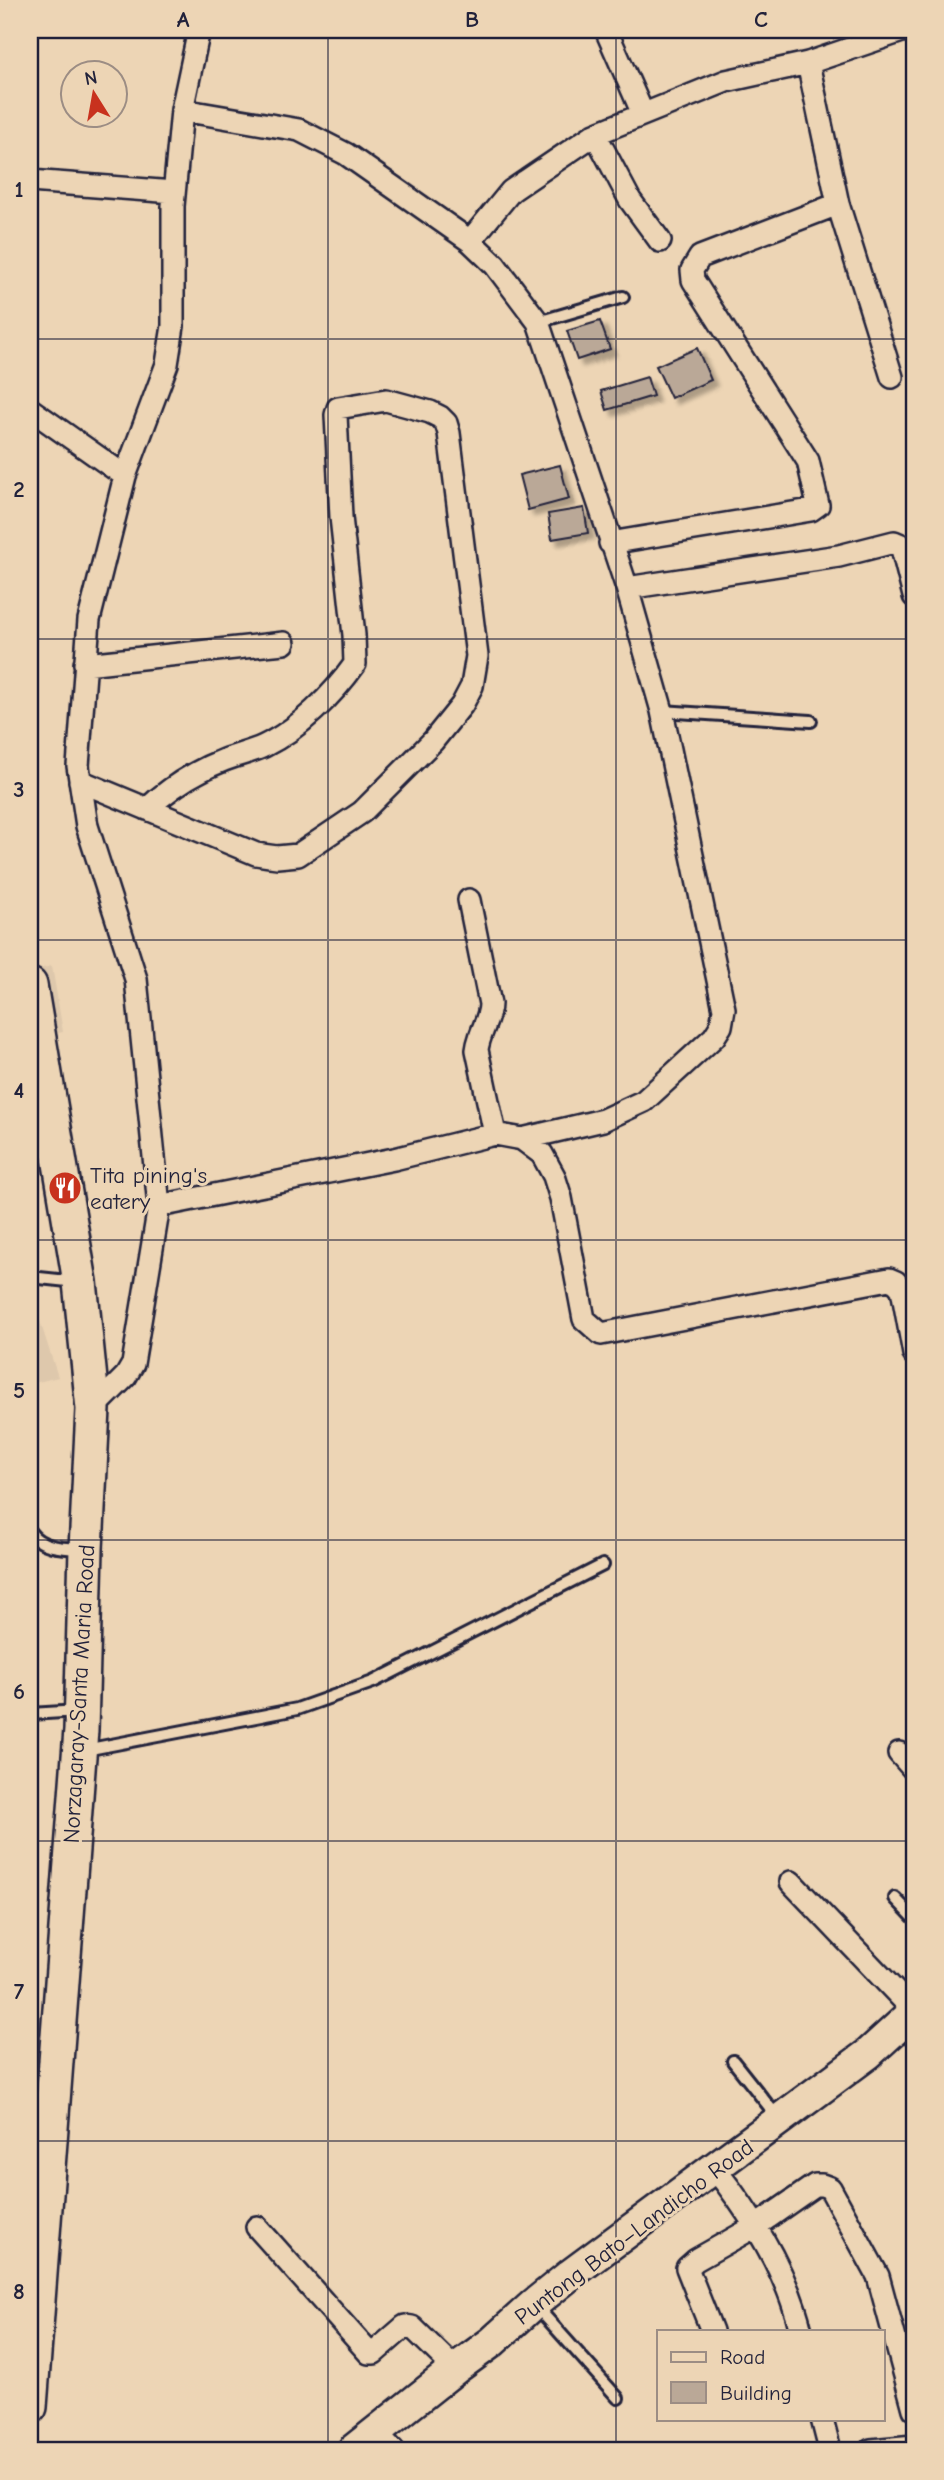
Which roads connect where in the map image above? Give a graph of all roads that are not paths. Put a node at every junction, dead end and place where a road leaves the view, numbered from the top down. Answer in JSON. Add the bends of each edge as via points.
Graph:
{"nodes":[{"id":1,"x":198,"y":30,"type":"edge"},
{"id":2,"x":606,"y":30,"type":"edge"},
{"id":3,"x":905,"y":30,"type":"edge"},
{"id":4,"x":808,"y":62,"type":"junction"},
{"id":5,"x":182,"y":110,"type":"junction"},
{"id":6,"x":643,"y":114,"type":"junction"},
{"id":7,"x":596,"y":134,"type":"junction"},
{"id":8,"x":30,"y":181,"type":"edge"},
{"id":9,"x":174,"y":192,"type":"junction"},
{"id":10,"x":838,"y":204,"type":"junction"},
{"id":11,"x":470,"y":241,"type":"junction"},
{"id":12,"x":660,"y":241,"type":"dead end"},
{"id":13,"x":623,"y":297,"type":"dead end"},
{"id":14,"x":538,"y":322,"type":"junction"},
{"id":15,"x":892,"y":377,"type":"dead end"},
{"id":16,"x":30,"y":409,"type":"edge"},
{"id":17,"x":125,"y":476,"type":"junction"},
{"id":18,"x":610,"y":543,"type":"junction"},
{"id":19,"x":627,"y":589,"type":"junction"},
{"id":20,"x":914,"y":596,"type":"edge"},
{"id":21,"x":284,"y":643,"type":"dead end"},
{"id":22,"x":85,"y":664,"type":"junction"},
{"id":23,"x":662,"y":711,"type":"junction"},
{"id":24,"x":811,"y":721,"type":"dead end"},
{"id":25,"x":80,"y":781,"type":"junction"},
{"id":26,"x":147,"y":809,"type":"junction"},
{"id":27,"x":469,"y":900,"type":"dead end"},
{"id":28,"x":30,"y":985,"type":"edge"},
{"id":29,"x":495,"y":1134,"type":"junction"},
{"id":30,"x":522,"y":1139,"type":"junction"},
{"id":31,"x":159,"y":1206,"type":"junction"},
{"id":32,"x":30,"y":1277,"type":"edge"},
{"id":33,"x":80,"y":1282,"type":"junction"},
{"id":34,"x":914,"y":1354,"type":"edge"},
{"id":35,"x":93,"y":1409,"type":"junction"},
{"id":36,"x":30,"y":1532,"type":"edge"},
{"id":37,"x":86,"y":1549,"type":"junction"},
{"id":38,"x":603,"y":1565,"type":"dead end"},
{"id":39,"x":82,"y":1711,"type":"junction"},
{"id":40,"x":30,"y":1714,"type":"edge"},
{"id":41,"x":79,"y":1751,"type":"junction"},
{"id":42,"x":899,"y":1753,"type":"dead end"},
{"id":43,"x":914,"y":1770,"type":"edge"},
{"id":44,"x":791,"y":1882,"type":"dead end"},
{"id":45,"x":895,"y":1898,"type":"dead end"},
{"id":46,"x":914,"y":1918,"type":"edge"},
{"id":47,"x":914,"y":2012,"type":"edge"},
{"id":48,"x":733,"y":2061,"type":"dead end"},
{"id":49,"x":780,"y":2121,"type":"junction"},
{"id":50,"x":715,"y":2169,"type":"junction"},
{"id":51,"x":756,"y":2226,"type":"junction"},
{"id":52,"x":257,"y":2227,"type":"dead end"},
{"id":53,"x":534,"y":2304,"type":"junction"},
{"id":54,"x":712,"y":2330,"type":"edge"},
{"id":55,"x":801,"y":2330,"type":"edge"},
{"id":56,"x":32,"y":2357,"type":"edge"},
{"id":57,"x":455,"y":2369,"type":"junction"},
{"id":58,"x":618,"y":2398,"type":"dead end"},
{"id":59,"x":30,"y":2400,"type":"edge"},
{"id":60,"x":914,"y":2409,"type":"edge"},
{"id":61,"x":822,"y":2420,"type":"edge"},
{"id":62,"x":374,"y":2444,"type":"edge"},
{"id":63,"x":914,"y":2445,"type":"edge"},
{"id":64,"x":830,"y":2450,"type":"edge"},
{"id":65,"x":871,"y":2450,"type":"edge"}],
"edges":[{"from":1,"to":5,"type":"street"},
{"from":2,"to":6,"type":"street"},
{"from":3,"to":4,"type":"street"},
{"from":4,"to":6,"type":"street","via":[[726,81]]},
{"from":4,"to":10,"type":"street"},
{"from":5,"to":9,"type":"street"},
{"from":5,"to":11,"type":"street","via":[[299,130],[346,154]]},
{"from":6,"to":7,"type":"street"},
{"from":7,"to":11,"type":"street","via":[[511,191]]},
{"from":7,"to":12,"type":"street","via":[[630,200]]},
{"from":8,"to":9,"type":"street"},
{"from":9,"to":17,"type":"street","via":[[173,326],[167,364]]},
{"from":10,"to":15,"type":"street"},
{"from":10,"to":18,"type":"street","via":[[700,257],[692,270],[693,280],[808,461],[818,505],[811,510]]},
{"from":11,"to":14,"type":"street","via":[[495,265]]},
{"from":13,"to":14,"type":"lane"},
{"from":14,"to":18,"type":"street"},
{"from":16,"to":17,"type":"street"},
{"from":17,"to":22,"type":"street","via":[[89,620]]},
{"from":18,"to":19,"type":"street"},
{"from":19,"to":20,"type":"street","via":[[839,556],[894,542],[904,552]]},
{"from":19,"to":23,"type":"street"},
{"from":21,"to":22,"type":"street"},
{"from":22,"to":25,"type":"street"},
{"from":23,"to":24,"type":"lane"},
{"from":23,"to":30,"type":"street","via":[[724,1009],[721,1026],[645,1101],[603,1120]]},
{"from":25,"to":26,"type":"street"},
{"from":25,"to":31,"type":"street","via":[[96,859],[136,979]]},
{"from":26,"to":26,"type":"street","via":[[256,854],[298,855],[362,812],[463,705],[477,656],[449,433],[440,417],[386,400],[338,408],[341,517],[355,664],[308,715],[279,738],[177,785]]},
{"from":27,"to":29,"type":"street","via":[[490,1004],[477,1051]]},
{"from":28,"to":33,"type":"main road","name":"Norzagaray-Santa Maria Road"},
{"from":29,"to":30,"type":"street"},
{"from":29,"to":31,"type":"street"},
{"from":30,"to":34,"type":"street","via":[[542,1154],[554,1177],[584,1319],[601,1334],[889,1279],[902,1289]]},
{"from":31,"to":35,"type":"street","via":[[133,1364]]},
{"from":32,"to":33,"type":"lane"},
{"from":33,"to":35,"type":"main road","name":"Norzagaray-Santa Maria Road"},
{"from":35,"to":37,"type":"main road","name":"Norzagaray-Santa Maria Road"},
{"from":36,"to":37,"type":"lane","via":[[40,1542]]},
{"from":37,"to":39,"type":"main road","name":"Norzagaray-Santa Maria Road"},
{"from":38,"to":41,"type":"lane","via":[[373,1682],[297,1709]]},
{"from":39,"to":40,"type":"lane"},
{"from":39,"to":41,"type":"main road","name":"Norzagaray-Santa Maria Road"},
{"from":41,"to":56,"type":"main road","name":"Norzagaray-Santa Maria Road"},
{"from":42,"to":43,"type":"street"},
{"from":44,"to":47,"type":"street"},
{"from":45,"to":46,"type":"lane"},
{"from":47,"to":49,"type":"main road","name":"Puntong Bato–Landicho Road","via":[[868,2054]]},
{"from":48,"to":49,"type":"lane"},
{"from":49,"to":50,"type":"main road","name":"Puntong Bato–Landicho Road"},
{"from":50,"to":51,"type":"street"},
{"from":50,"to":53,"type":"main road","name":"Puntong Bato–Landicho Road"},
{"from":51,"to":54,"type":"street","via":[[687,2268]]},
{"from":51,"to":55,"type":"street","via":[[792,2297]]},
{"from":51,"to":60,"type":"street","via":[[815,2185],[830,2188],[878,2276]]},
{"from":52,"to":57,"type":"street","via":[[369,2353],[405,2326],[412,2327]]},
{"from":53,"to":57,"type":"main road","name":"Puntong Bato–Landicho Road"},
{"from":53,"to":58,"type":"lane"},
{"from":56,"to":59,"type":"main road","name":"Norzagaray-Santa Maria Road"},
{"from":57,"to":62,"type":"main road","name":"Puntong Bato–Landicho Road"},
{"from":61,"to":64,"type":"street"},
{"from":63,"to":65,"type":"street"}]}
